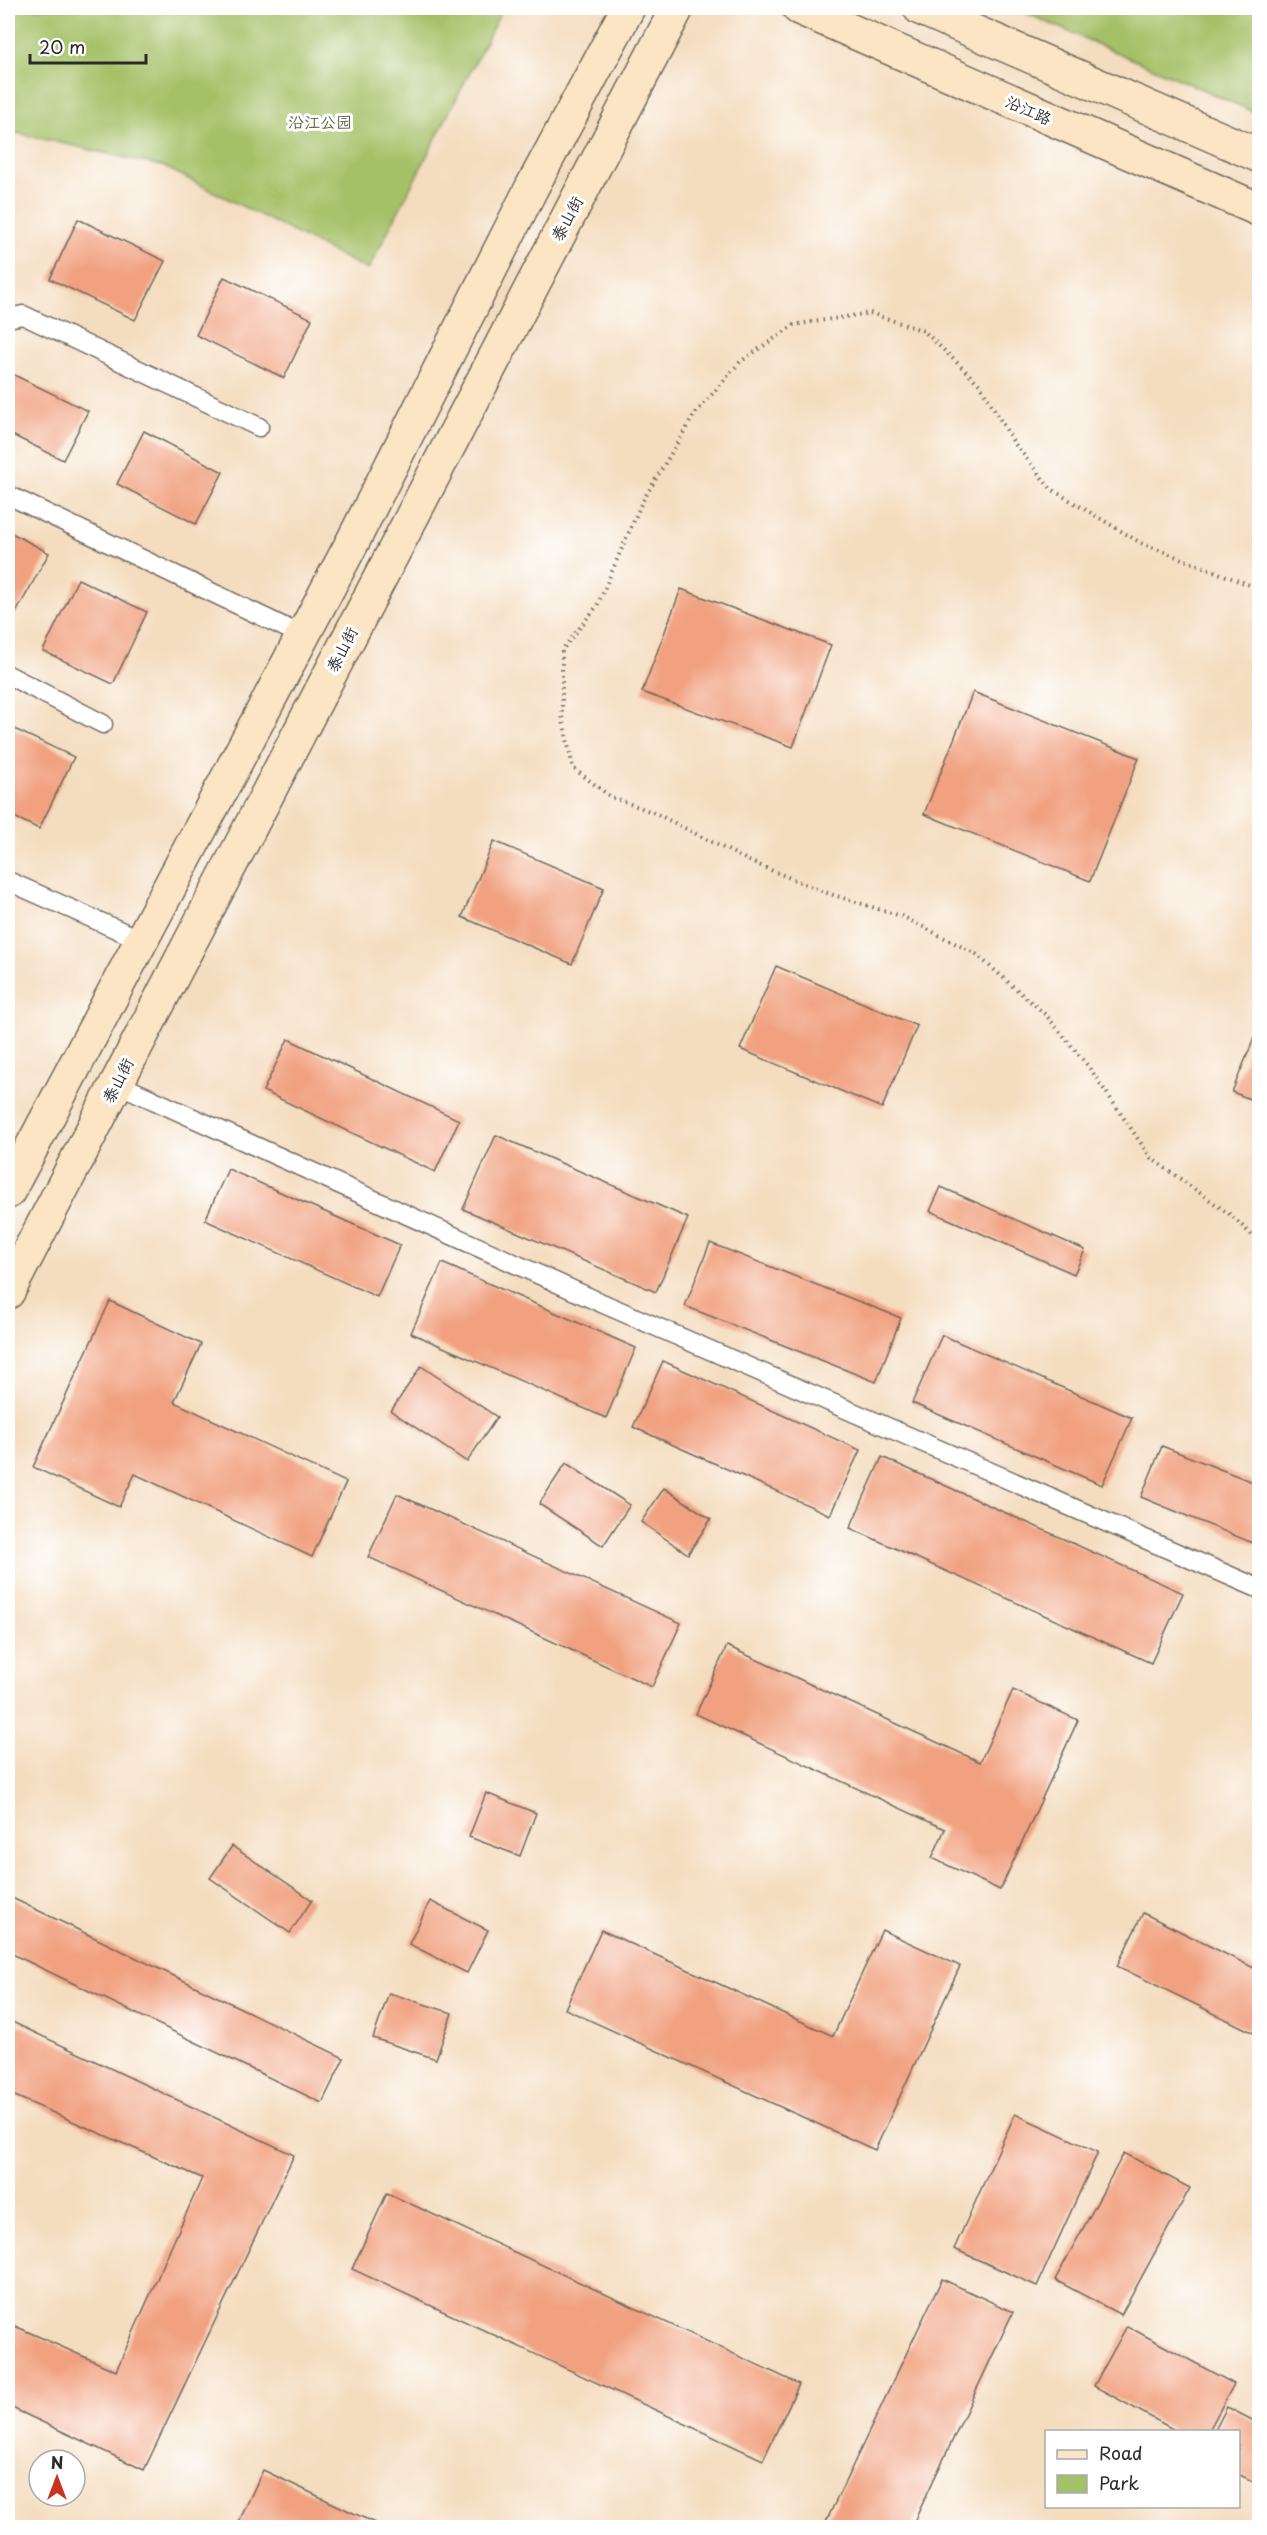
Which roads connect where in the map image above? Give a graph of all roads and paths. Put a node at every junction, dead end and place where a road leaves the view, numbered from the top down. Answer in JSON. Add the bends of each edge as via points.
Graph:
{"nodes":[{"id":1,"x":628,"y":8,"type":"edge"},
{"id":2,"x":677,"y":8,"type":"edge"},
{"id":3,"x":799,"y":8,"type":"edge"},
{"id":4,"x":920,"y":8,"type":"edge"},
{"id":5,"x":1260,"y":156,"type":"edge"},
{"id":6,"x":1260,"y":210,"type":"edge"},
{"id":7,"x":8,"y":318,"type":"edge"},
{"id":8,"x":259,"y":427,"type":"dead end"},
{"id":9,"x":8,"y":495,"type":"edge"},
{"id":10,"x":1260,"y":589,"type":"edge"},
{"id":11,"x":303,"y":636,"type":"junction"},
{"id":12,"x":8,"y":675,"type":"edge"},
{"id":13,"x":103,"y":724,"type":"dead end"},
{"id":14,"x":8,"y":881,"type":"edge"},
{"id":15,"x":141,"y":940,"type":"junction"},
{"id":16,"x":116,"y":1083,"type":"junction"},
{"id":17,"x":8,"y":1192,"type":"edge"},
{"id":18,"x":1260,"y":1243,"type":"edge"},
{"id":19,"x":8,"y":1292,"type":"edge"},
{"id":20,"x":1260,"y":1589,"type":"edge"}],
"edges":[{"from":1,"to":11,"type":"main road"},
{"from":2,"to":16,"type":"main road","name":"泰山街"},
{"from":3,"to":6,"type":"main road","name":"沿江路"},
{"from":4,"to":5,"type":"main road"},
{"from":7,"to":8,"type":"lane","via":[[23,315]]},
{"from":9,"to":11,"type":"lane"},
{"from":10,"to":18,"type":"path","via":[[1141,543],[1051,489],[1014,443],[980,385],[924,331],[870,313],[794,325],[732,370],[694,415],[642,502],[597,606],[562,650],[562,716],[573,768],[611,797],[655,813],[760,866],[824,892],[904,917],[976,954],[1046,1015],[1089,1067],[1151,1158],[1232,1216]]},
{"from":11,"to":15,"type":"main road"},
{"from":12,"to":13,"type":"lane"},
{"from":14,"to":15,"type":"lane"},
{"from":15,"to":17,"type":"main road"},
{"from":16,"to":19,"type":"main road","name":"泰山街"},
{"from":16,"to":20,"type":"lane","via":[[597,1301]]}]}
